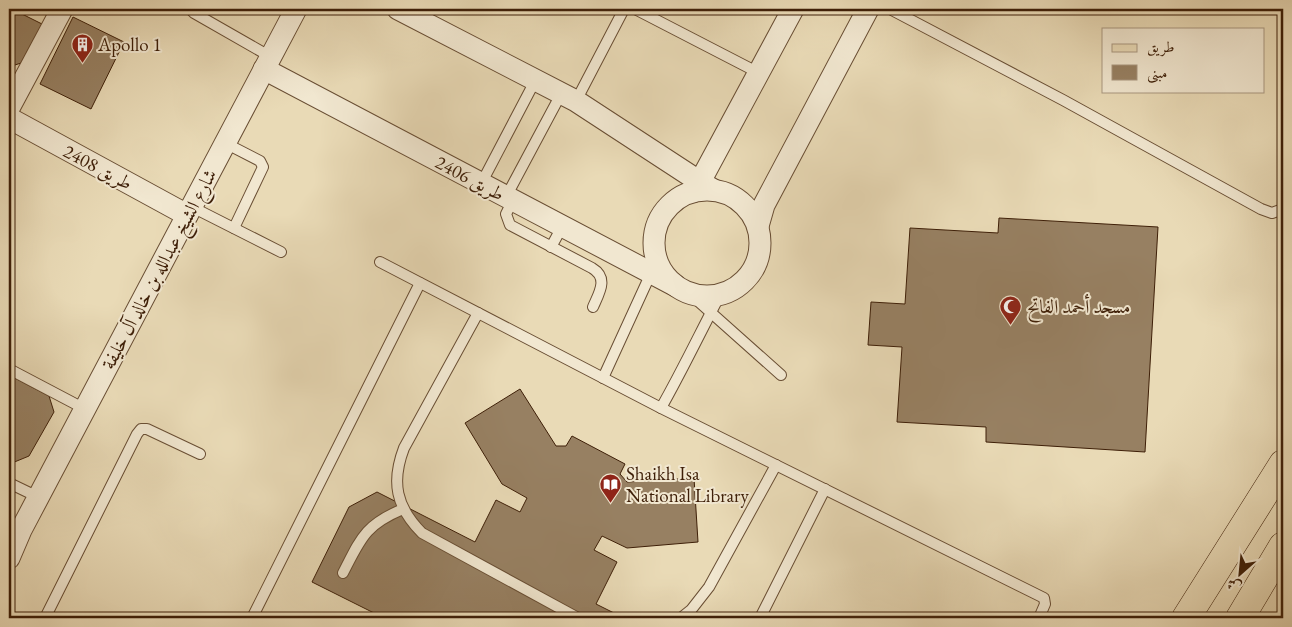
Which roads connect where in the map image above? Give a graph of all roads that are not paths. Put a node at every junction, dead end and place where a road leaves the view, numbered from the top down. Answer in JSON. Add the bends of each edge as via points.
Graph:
{"nodes":[{"id":1,"x":62,"y":9,"type":"edge"},
{"id":2,"x":190,"y":9,"type":"edge"},
{"id":3,"x":296,"y":9,"type":"edge"},
{"id":4,"x":398,"y":9,"type":"edge"},
{"id":5,"x":624,"y":9,"type":"edge"},
{"id":6,"x":635,"y":9,"type":"edge"},
{"id":7,"x":793,"y":9,"type":"edge"},
{"id":8,"x":868,"y":9,"type":"edge"},
{"id":9,"x":890,"y":9,"type":"edge"},
{"id":10,"x":268,"y":63,"type":"junction"},
{"id":11,"x":758,"y":73,"type":"junction"},
{"id":12,"x":535,"y":81,"type":"junction"},
{"id":13,"x":568,"y":97,"type":"junction"},
{"id":14,"x":9,"y":108,"type":"edge"},
{"id":15,"x":9,"y":118,"type":"edge"},
{"id":16,"x":225,"y":143,"type":"junction"},
{"id":17,"x":481,"y":184,"type":"junction"},
{"id":18,"x":703,"y":188,"type":"junction"},
{"id":19,"x":509,"y":199,"type":"junction"},
{"id":20,"x":1283,"y":209,"type":"edge"},
{"id":21,"x":190,"y":211,"type":"junction"},
{"id":22,"x":758,"y":226,"type":"junction"},
{"id":23,"x":562,"y":227,"type":"junction"},
{"id":24,"x":234,"y":228,"type":"junction"},
{"id":25,"x":551,"y":246,"type":"junction"},
{"id":26,"x":281,"y":252,"type":"dead end"},
{"id":27,"x":380,"y":262,"type":"dead end"},
{"id":28,"x":654,"y":267,"type":"junction"},
{"id":29,"x":420,"y":283,"type":"junction"},
{"id":30,"x":715,"y":304,"type":"junction"},
{"id":31,"x":592,"y":307,"type":"dead end"},
{"id":32,"x":478,"y":313,"type":"junction"},
{"id":33,"x":9,"y":369,"type":"edge"},
{"id":34,"x":781,"y":375,"type":"dead end"},
{"id":35,"x":603,"y":378,"type":"junction"},
{"id":36,"x":661,"y":408,"type":"junction"},
{"id":37,"x":85,"y":409,"type":"junction"},
{"id":38,"x":200,"y":454,"type":"dead end"},
{"id":39,"x":1283,"y":464,"type":"edge"},
{"id":40,"x":776,"y":465,"type":"junction"},
{"id":41,"x":9,"y":483,"type":"edge"},
{"id":42,"x":825,"y":489,"type":"junction"},
{"id":43,"x":38,"y":498,"type":"junction"},
{"id":44,"x":403,"y":509,"type":"junction"},
{"id":45,"x":15,"y":536,"type":"edge"},
{"id":46,"x":1283,"y":546,"type":"edge"},
{"id":47,"x":9,"y":558,"type":"edge"},
{"id":48,"x":343,"y":573,"type":"dead end"},
{"id":49,"x":45,"y":618,"type":"edge"},
{"id":50,"x":252,"y":618,"type":"edge"},
{"id":51,"x":578,"y":618,"type":"edge"},
{"id":52,"x":681,"y":618,"type":"edge"},
{"id":53,"x":760,"y":618,"type":"edge"},
{"id":54,"x":1039,"y":618,"type":"edge"},
{"id":55,"x":1186,"y":618,"type":"edge"},
{"id":56,"x":1240,"y":618,"type":"edge"}],
"edges":[{"from":1,"to":14,"type":"street"},
{"from":2,"to":10,"type":"lane"},
{"from":3,"to":10,"type":"street","name":"شارع الشيخ عبدالله بن خالد آل خليفة"},
{"from":4,"to":12,"type":"street"},
{"from":5,"to":13,"type":"lane"},
{"from":6,"to":11,"type":"lane"},
{"from":7,"to":11,"type":"street"},
{"from":8,"to":22,"type":"street","via":[[764,205]]},
{"from":9,"to":20,"type":"lane","via":[[1261,209],[1272,213]]},
{"from":10,"to":16,"type":"street","name":"شارع الشيخ عبدالله بن خالد آل خليفة"},
{"from":10,"to":17,"type":"street","name":"طريق 2406"},
{"from":11,"to":18,"type":"street"},
{"from":12,"to":13,"type":"street"},
{"from":12,"to":17,"type":"lane"},
{"from":13,"to":18,"type":"street"},
{"from":13,"to":19,"type":"lane"},
{"from":15,"to":21,"type":"street","name":"طريق 2408"},
{"from":16,"to":21,"type":"street","name":"شارع الشيخ عبدالله بن خالد آل خليفة"},
{"from":16,"to":24,"type":"lane","via":[[260,161],[263,167]]},
{"from":17,"to":19,"type":"street","name":"طريق 2406"},
{"from":18,"to":22,"type":"street","via":[[728,194],[741,202]]},
{"from":18,"to":28,"type":"street","via":[[681,196],[660,217],[655,231]]},
{"from":19,"to":23,"type":"street","name":"طريق 2406"},
{"from":19,"to":25,"type":"lane","via":[[506,214],[510,224]]},
{"from":21,"to":24,"type":"lane"},
{"from":21,"to":37,"type":"street","name":"شارع الشيخ عبدالله بن خالد آل خليفة"},
{"from":22,"to":30,"type":"street","via":[[761,243],[754,268]]},
{"from":23,"to":25,"type":"lane"},
{"from":23,"to":28,"type":"street","name":"طريق 2406"},
{"from":24,"to":26,"type":"lane"},
{"from":25,"to":31,"type":"lane","via":[[599,274],[602,284]]},
{"from":27,"to":29,"type":"lane"},
{"from":28,"to":30,"type":"street","via":[[683,290]]},
{"from":28,"to":35,"type":"lane"},
{"from":29,"to":32,"type":"lane"},
{"from":29,"to":50,"type":"lane"},
{"from":30,"to":34,"type":"lane"},
{"from":30,"to":36,"type":"lane"},
{"from":32,"to":35,"type":"lane"},
{"from":32,"to":44,"type":"lane","via":[[404,448],[397,478]]},
{"from":33,"to":37,"type":"lane"},
{"from":35,"to":36,"type":"lane"},
{"from":36,"to":40,"type":"lane"},
{"from":37,"to":43,"type":"street","name":"شارع الشيخ عبدالله بن خالد آل خليفة"},
{"from":38,"to":49,"type":"lane","via":[[141,429]]},
{"from":39,"to":55,"type":"main road"},
{"from":40,"to":42,"type":"lane"},
{"from":40,"to":52,"type":"lane","via":[[708,587]]},
{"from":41,"to":43,"type":"lane"},
{"from":42,"to":53,"type":"lane"},
{"from":42,"to":54,"type":"lane","via":[[1044,598]]},
{"from":43,"to":45,"type":"street","name":"شارع الشيخ عبدالله بن خالد آل خليفة"},
{"from":44,"to":48,"type":"lane","via":[[385,516],[370,528]]},
{"from":44,"to":51,"type":"lane","via":[[411,522],[435,542]]},
{"from":45,"to":47,"type":"street","name":"شارع الشيخ عبدالله بن خالد آل خليفة"},
{"from":46,"to":56,"type":"main road"}]}
